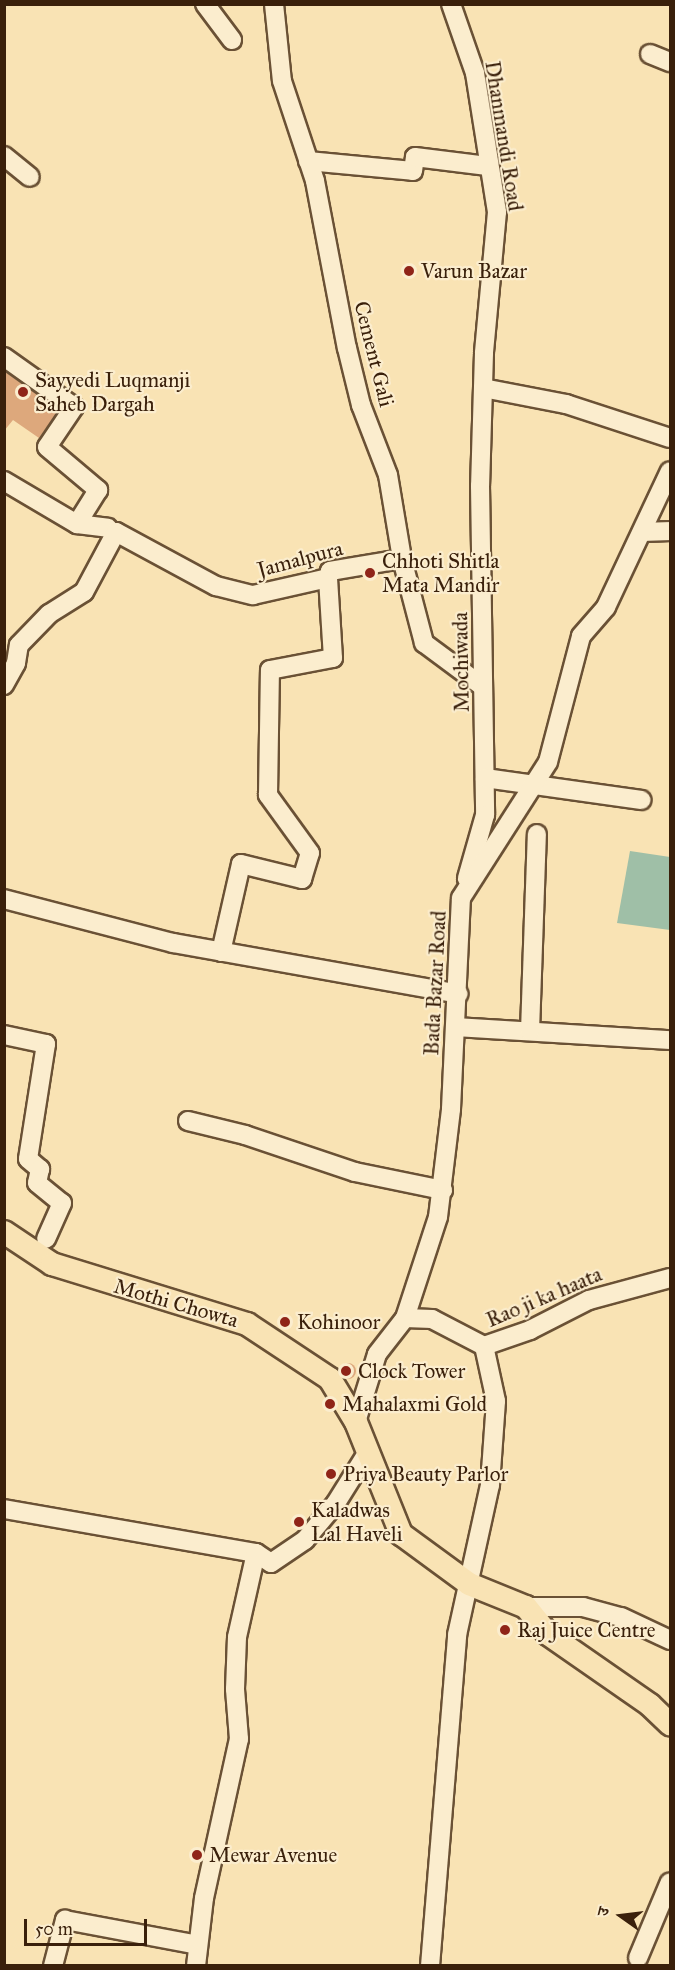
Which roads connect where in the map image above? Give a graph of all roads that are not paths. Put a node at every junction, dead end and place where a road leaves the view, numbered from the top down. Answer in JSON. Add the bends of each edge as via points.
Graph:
{"nodes":[{"id":1,"x":205,"y":4,"type":"edge"},
{"id":2,"x":274,"y":4,"type":"edge"},
{"id":3,"x":451,"y":4,"type":"edge"},
{"id":4,"x":232,"y":40,"type":"dead end"},
{"id":5,"x":650,"y":54,"type":"dead end"},
{"id":6,"x":670,"y":62,"type":"edge"},
{"id":7,"x":4,"y":156,"type":"edge"},
{"id":8,"x":308,"y":161,"type":"junction"},
{"id":9,"x":487,"y":166,"type":"junction"},
{"id":10,"x":30,"y":177,"type":"dead end"},
{"id":11,"x":490,"y":278,"type":"joint"},
{"id":12,"x":4,"y":357,"type":"edge"},
{"id":13,"x":483,"y":388,"type":"junction"},
{"id":14,"x":670,"y":438,"type":"edge"},
{"id":15,"x":670,"y":471,"type":"edge"},
{"id":16,"x":4,"y":481,"type":"edge"},
{"id":17,"x":77,"y":524,"type":"junction"},
{"id":18,"x":112,"y":530,"type":"junction"},
{"id":19,"x":670,"y":531,"type":"edge"},
{"id":20,"x":643,"y":532,"type":"junction"},
{"id":21,"x":402,"y":559,"type":"junction"},
{"id":22,"x":328,"y":578,"type":"junction"},
{"id":23,"x":4,"y":685,"type":"edge"},
{"id":24,"x":482,"y":686,"type":"junction"},
{"id":25,"x":485,"y":778,"type":"junction"},
{"id":26,"x":534,"y":783,"type":"junction"},
{"id":27,"x":641,"y":800,"type":"dead end"},
{"id":28,"x":537,"y":834,"type":"dead end"},
{"id":29,"x":461,"y":898,"type":"junction"},
{"id":30,"x":4,"y":899,"type":"edge"},
{"id":31,"x":221,"y":951,"type":"junction"},
{"id":32,"x":458,"y":994,"type":"junction"},
{"id":33,"x":456,"y":1027,"type":"junction"},
{"id":34,"x":530,"y":1031,"type":"junction"},
{"id":35,"x":4,"y":1035,"type":"edge"},
{"id":36,"x":670,"y":1040,"type":"edge"},
{"id":37,"x":188,"y":1121,"type":"dead end"},
{"id":38,"x":443,"y":1190,"type":"junction"},
{"id":39,"x":4,"y":1232,"type":"edge"},
{"id":40,"x":46,"y":1239,"type":"dead end"},
{"id":41,"x":670,"y":1278,"type":"edge"},
{"id":42,"x":405,"y":1318,"type":"junction"},
{"id":43,"x":484,"y":1346,"type":"junction"},
{"id":44,"x":356,"y":1422,"type":"junction"},
{"id":45,"x":366,"y":1455,"type":"junction"},
{"id":46,"x":4,"y":1509,"type":"edge"},
{"id":47,"x":256,"y":1553,"type":"junction"},
{"id":48,"x":469,"y":1584,"type":"junction"},
{"id":49,"x":526,"y":1607,"type":"junction"},
{"id":50,"x":670,"y":1640,"type":"edge"},
{"id":51,"x":670,"y":1724,"type":"edge"},
{"id":52,"x":670,"y":1882,"type":"edge"},
{"id":53,"x":198,"y":1945,"type":"junction"},
{"id":54,"x":638,"y":1958,"type":"dead end"},
{"id":55,"x":53,"y":1965,"type":"edge"},
{"id":56,"x":196,"y":1965,"type":"edge"},
{"id":57,"x":430,"y":1965,"type":"edge"}],
"edges":[{"from":1,"to":4,"type":"street"},
{"from":2,"to":8,"type":"street","name":"Cement Gali","via":[[282,81]]},
{"from":3,"to":9,"type":"street","name":"Dhanmandi Road","via":[[475,73]]},
{"from":5,"to":6,"type":"street"},
{"from":7,"to":10,"type":"street"},
{"from":8,"to":9,"type":"street","via":[[412,171],[415,157]]},
{"from":8,"to":21,"type":"street","name":"Cement Gali","via":[[361,405],[388,475]]},
{"from":9,"to":11,"type":"street","name":"Dhanmandi Road","via":[[497,212]]},
{"from":11,"to":13,"type":"street","name":"Mochiwada"},
{"from":12,"to":17,"type":"street","via":[[74,407],[47,447],[98,490]]},
{"from":13,"to":14,"type":"street","via":[[566,404]]},
{"from":13,"to":24,"type":"street","name":"Mochiwada"},
{"from":15,"to":20,"type":"street","name":"Bada Bazar Road"},
{"from":16,"to":17,"type":"street"},
{"from":17,"to":18,"type":"street"},
{"from":18,"to":22,"type":"street","name":"Jamalpura","via":[[216,586],[253,595]]},
{"from":18,"to":23,"type":"street","via":[[84,592],[49,614],[19,645],[16,663]]},
{"from":19,"to":20,"type":"street"},
{"from":20,"to":26,"type":"street","name":"Bada Bazar Road","via":[[606,607],[581,636],[548,762]]},
{"from":21,"to":22,"type":"street","name":"Jamalpura","via":[[330,571]]},
{"from":21,"to":24,"type":"street","name":"Cement Gali","via":[[424,643]]},
{"from":22,"to":31,"type":"street","via":[[333,658],[270,670],[268,795],[310,853],[302,879],[241,864]]},
{"from":24,"to":25,"type":"street","name":"Mochiwada"},
{"from":25,"to":26,"type":"street"},
{"from":25,"to":29,"type":"street","name":"Mochiwada","via":[[485,815]]},
{"from":26,"to":27,"type":"street"},
{"from":26,"to":29,"type":"street","name":"Bada Bazar Road"},
{"from":28,"to":34,"type":"street"},
{"from":29,"to":32,"type":"street","name":"Bada Bazar Road"},
{"from":30,"to":31,"type":"street","via":[[65,918]]},
{"from":31,"to":32,"type":"street"},
{"from":32,"to":33,"type":"street","name":"Bada Bazar Road"},
{"from":33,"to":34,"type":"street"},
{"from":33,"to":38,"type":"street","name":"Bada Bazar Road"},
{"from":34,"to":36,"type":"street"},
{"from":35,"to":40,"type":"street","via":[[46,1044],[28,1159],[40,1169],[38,1184],[62,1203]]},
{"from":37,"to":38,"type":"street","via":[[245,1135],[355,1172]]},
{"from":38,"to":42,"type":"street","name":"Bada Bazar Road","via":[[427,1261]]},
{"from":39,"to":44,"type":"main road","name":"Mothi Chowta","via":[[52,1264],[247,1324],[330,1379]]},
{"from":41,"to":43,"type":"street","name":"Rao ji ka haata","via":[[589,1300],[530,1330]]},
{"from":42,"to":43,"type":"street","name":"Rao ji ka haata","via":[[432,1319]]},
{"from":42,"to":44,"type":"street","name":"Bada Bazar Road","via":[[377,1353]]},
{"from":43,"to":48,"type":"street","via":[[496,1401],[490,1485]]},
{"from":44,"to":45,"type":"main road","name":"Mothi Chowta"},
{"from":45,"to":47,"type":"street","via":[[336,1503],[305,1540],[271,1563]]},
{"from":45,"to":48,"type":"main road","name":"Mothi Chowta","via":[[401,1534]]},
{"from":46,"to":47,"type":"street"},
{"from":47,"to":53,"type":"street","via":[[237,1637],[235,1689],[239,1739],[204,1898]]},
{"from":48,"to":49,"type":"main road","name":"Mothi Chowta"},
{"from":48,"to":57,"type":"street","via":[[457,1635]]},
{"from":49,"to":50,"type":"street","via":[[583,1607],[621,1617]]},
{"from":49,"to":51,"type":"main road","via":[[548,1634],[650,1705]]},
{"from":52,"to":54,"type":"street"},
{"from":53,"to":55,"type":"street","via":[[65,1920]]},
{"from":53,"to":56,"type":"street"}]}
